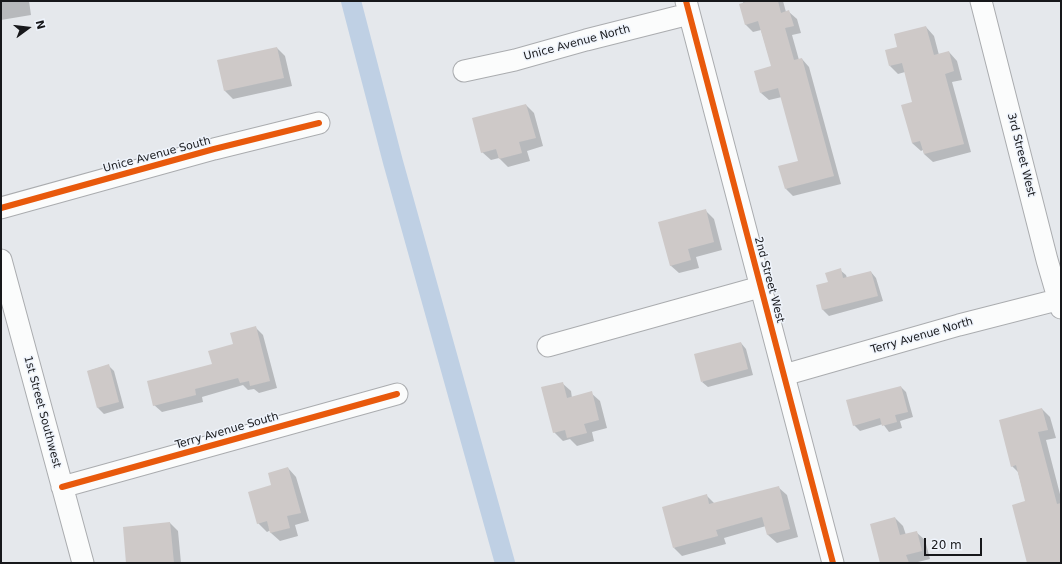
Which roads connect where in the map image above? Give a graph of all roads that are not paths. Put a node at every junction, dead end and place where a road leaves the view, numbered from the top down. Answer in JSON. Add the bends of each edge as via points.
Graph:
{"nodes":[{"id":1,"x":981,"y":1,"type":"edge"},
{"id":2,"x":687,"y":8,"type":"edge"},
{"id":3,"x":464,"y":71,"type":"dead end"},
{"id":4,"x":319,"y":123,"type":"dead end"},
{"id":5,"x":1,"y":208,"type":"edge"},
{"id":6,"x":1,"y":260,"type":"edge"},
{"id":7,"x":760,"y":287,"type":"junction"},
{"id":8,"x":1060,"y":302,"type":"edge"},
{"id":9,"x":548,"y":346,"type":"dead end"},
{"id":10,"x":784,"y":375,"type":"junction"},
{"id":11,"x":397,"y":394,"type":"dead end"},
{"id":12,"x":62,"y":487,"type":"junction"},
{"id":13,"x":83,"y":563,"type":"edge"},
{"id":14,"x":833,"y":563,"type":"edge"}],
"edges":[{"from":1,"to":8,"type":"street","name":"3rd Street West"},
{"from":2,"to":3,"type":"street","name":"Unice Avenue North","via":[[586,40]]},
{"from":2,"to":7,"type":"street","name":"2nd Street West"},
{"from":4,"to":5,"type":"street","name":"Unice Avenue South"},
{"from":6,"to":12,"type":"street","name":"1st Street Southwest"},
{"from":7,"to":9,"type":"street"},
{"from":7,"to":10,"type":"street","name":"2nd Street West"},
{"from":8,"to":10,"type":"street","name":"Terry Avenue North","via":[[959,325]]},
{"from":10,"to":14,"type":"street","name":"2nd Street West"},
{"from":11,"to":12,"type":"street","name":"Terry Avenue South"},
{"from":12,"to":13,"type":"street","name":"1st Street Southwest"}]}
